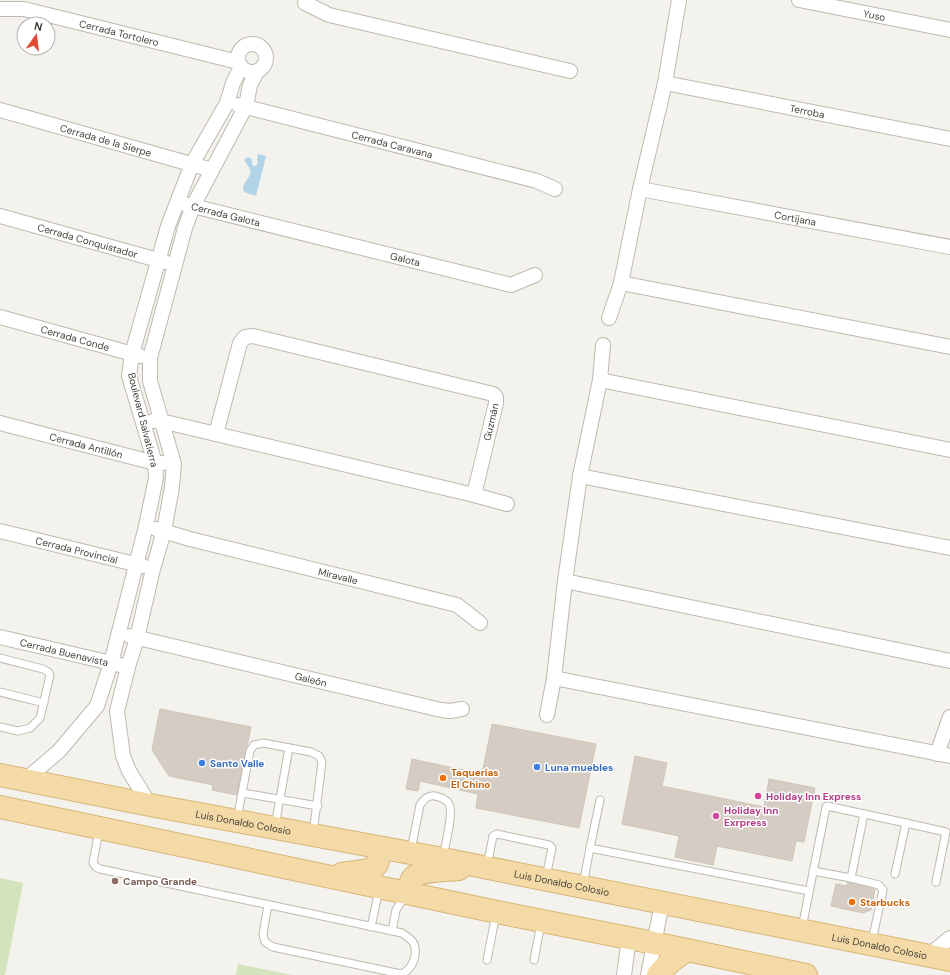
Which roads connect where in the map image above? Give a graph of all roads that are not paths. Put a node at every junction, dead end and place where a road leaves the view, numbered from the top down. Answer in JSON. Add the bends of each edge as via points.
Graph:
{"nodes":[{"id":1,"x":679,"y":0,"type":"edge"},
{"id":2,"x":800,"y":0,"type":"edge"},
{"id":3,"x":306,"y":2,"type":"edge"},
{"id":4,"x":0,"y":9,"type":"edge"},
{"id":5,"x":950,"y":30,"type":"edge"},
{"id":6,"x":240,"y":65,"type":"junction"},
{"id":7,"x":570,"y":71,"type":"dead end"},
{"id":8,"x":257,"y":72,"type":"junction"},
{"id":9,"x":665,"y":83,"type":"junction"},
{"id":10,"x":227,"y":103,"type":"junction"},
{"id":11,"x":246,"y":106,"type":"junction"},
{"id":12,"x":0,"y":110,"type":"edge"},
{"id":13,"x":950,"y":139,"type":"edge"},
{"id":14,"x":192,"y":164,"type":"junction"},
{"id":15,"x":212,"y":170,"type":"junction"},
{"id":16,"x":555,"y":189,"type":"dead end"},
{"id":17,"x":640,"y":189,"type":"junction"},
{"id":18,"x":177,"y":202,"type":"junction"},
{"id":19,"x":193,"y":206,"type":"junction"},
{"id":20,"x":0,"y":216,"type":"edge"},
{"id":21,"x":274,"y":226,"type":"joint"},
{"id":22,"x":950,"y":247,"type":"edge"},
{"id":23,"x":158,"y":259,"type":"junction"},
{"id":24,"x":175,"y":265,"type":"junction"},
{"id":25,"x":535,"y":275,"type":"dead end"},
{"id":26,"x":621,"y":283,"type":"junction"},
{"id":27,"x":0,"y":317,"type":"edge"},
{"id":28,"x":609,"y":318,"type":"dead end"},
{"id":29,"x":604,"y":345,"type":"dead end"},
{"id":30,"x":950,"y":348,"type":"edge"},
{"id":31,"x":132,"y":354,"type":"junction"},
{"id":32,"x":150,"y":358,"type":"junction"},
{"id":33,"x":600,"y":380,"type":"junction"},
{"id":34,"x":142,"y":421,"type":"junction"},
{"id":35,"x":161,"y":422,"type":"junction"},
{"id":36,"x":0,"y":423,"type":"edge"},
{"id":37,"x":216,"y":434,"type":"junction"},
{"id":38,"x":950,"y":450,"type":"edge"},
{"id":39,"x":155,"y":463,"type":"junction"},
{"id":40,"x":174,"y":464,"type":"junction"},
{"id":41,"x":580,"y":476,"type":"junction"},
{"id":42,"x":474,"y":495,"type":"junction"},
{"id":43,"x":507,"y":504,"type":"dead end"},
{"id":44,"x":146,"y":526,"type":"junction"},
{"id":45,"x":0,"y":530,"type":"edge"},
{"id":46,"x":164,"y":531,"type":"junction"},
{"id":47,"x":950,"y":548,"type":"edge"},
{"id":48,"x":136,"y":564,"type":"junction"},
{"id":49,"x":153,"y":569,"type":"junction"},
{"id":50,"x":564,"y":581,"type":"junction"},
{"id":51,"x":480,"y":623,"type":"dead end"},
{"id":52,"x":118,"y":634,"type":"junction"},
{"id":53,"x":0,"y":637,"type":"edge"},
{"id":54,"x":137,"y":638,"type":"junction"},
{"id":55,"x":0,"y":658,"type":"edge"},
{"id":56,"x":950,"y":661,"type":"edge"},
{"id":57,"x":111,"y":663,"type":"junction"},
{"id":58,"x":128,"y":667,"type":"junction"},
{"id":59,"x":554,"y":678,"type":"junction"},
{"id":60,"x":0,"y":692,"type":"edge"},
{"id":61,"x":44,"y":703,"type":"junction"},
{"id":62,"x":97,"y":706,"type":"junction"},
{"id":63,"x":462,"y":709,"type":"dead end"},
{"id":64,"x":117,"y":711,"type":"junction"},
{"id":65,"x":547,"y":715,"type":"dead end"},
{"id":66,"x":950,"y":717,"type":"edge"},
{"id":67,"x":0,"y":727,"type":"edge"},
{"id":68,"x":290,"y":748,"type":"junction"},
{"id":69,"x":944,"y":755,"type":"edge"},
{"id":70,"x":0,"y":776,"type":"edge"},
{"id":71,"x":24,"y":781,"type":"junction"},
{"id":72,"x":243,"y":793,"type":"junction"},
{"id":73,"x":280,"y":800,"type":"junction"},
{"id":74,"x":600,"y":800,"type":"dead end"},
{"id":75,"x":150,"y":805,"type":"junction"},
{"id":76,"x":318,"y":806,"type":"junction"},
{"id":77,"x":0,"y":807,"type":"edge"},
{"id":78,"x":864,"y":814,"type":"junction"},
{"id":79,"x":237,"y":821,"type":"junction"},
{"id":80,"x":906,"y":823,"type":"junction"},
{"id":81,"x":100,"y":828,"type":"junction"},
{"id":82,"x":275,"y":828,"type":"junction"},
{"id":83,"x":948,"y":832,"type":"edge"},
{"id":84,"x":313,"y":834,"type":"junction"},
{"id":85,"x":382,"y":848,"type":"junction"},
{"id":86,"x":590,"y":848,"type":"junction"},
{"id":87,"x":410,"y":853,"type":"junction"},
{"id":88,"x":443,"y":859,"type":"junction"},
{"id":89,"x":477,"y":866,"type":"junction"},
{"id":90,"x":813,"y":871,"type":"junction"},
{"id":91,"x":895,"y":874,"type":"dead end"},
{"id":92,"x":326,"y":876,"type":"junction"},
{"id":93,"x":851,"y":878,"type":"junction"},
{"id":94,"x":545,"y":879,"type":"junction"},
{"id":95,"x":936,"y":882,"type":"dead end"},
{"id":96,"x":583,"y":887,"type":"junction"},
{"id":97,"x":380,"y":888,"type":"junction"},
{"id":98,"x":809,"y":892,"type":"junction"},
{"id":99,"x":408,"y":893,"type":"junction"},
{"id":100,"x":662,"y":903,"type":"junction"},
{"id":101,"x":268,"y":905,"type":"junction"},
{"id":102,"x":497,"y":912,"type":"junction"},
{"id":103,"x":542,"y":920,"type":"junction"},
{"id":104,"x":371,"y":926,"type":"junction"},
{"id":105,"x":802,"y":930,"type":"junction"},
{"id":106,"x":392,"y":931,"type":"junction"},
{"id":107,"x":630,"y":938,"type":"junction"},
{"id":108,"x":950,"y":938,"type":"edge"},
{"id":109,"x":654,"y":943,"type":"junction"},
{"id":110,"x":872,"y":945,"type":"junction"},
{"id":111,"x":688,"y":950,"type":"junction"},
{"id":112,"x":928,"y":956,"type":"junction"},
{"id":113,"x":487,"y":960,"type":"dead end"},
{"id":114,"x":534,"y":960,"type":"dead end"},
{"id":115,"x":950,"y":960,"type":"edge"},
{"id":116,"x":624,"y":975,"type":"edge"},
{"id":117,"x":648,"y":975,"type":"edge"},
{"id":118,"x":658,"y":975,"type":"edge"},
{"id":119,"x":806,"y":975,"type":"edge"}],
"edges":[{"from":1,"to":9,"type":"street"},
{"from":2,"to":5,"type":"street","name":"Yuso"},
{"from":3,"to":7,"type":"street","via":[[329,15]]},
{"from":4,"to":6,"type":"street","name":"Cerrada Tortolero","via":[[24,9]]},
{"from":6,"to":8,"type":"street","via":[[245,71]]},
{"from":6,"to":8,"type":"street","via":[[239,51],[248,44],[259,45],[264,48],[267,59],[262,69]]},
{"from":6,"to":10,"type":"street","name":"Boulevard Salvatierra"},
{"from":8,"to":11,"type":"street","name":"Boulevard Salvatierra","via":[[250,85]]},
{"from":9,"to":13,"type":"street","name":"Terroba"},
{"from":9,"to":17,"type":"street"},
{"from":10,"to":11,"type":"street","name":"Cerrada Caravana"},
{"from":10,"to":14,"type":"street","name":"Boulevard Salvatierra"},
{"from":11,"to":15,"type":"street","name":"Boulevard Salvatierra"},
{"from":11,"to":16,"type":"street","name":"Cerrada Caravana","via":[[537,181]]},
{"from":12,"to":14,"type":"street","name":"Cerrada de la Sierpe"},
{"from":14,"to":15,"type":"street","name":"Cerrada de la Sierpe"},
{"from":14,"to":18,"type":"street","name":"Boulevard Salvatierra"},
{"from":15,"to":19,"type":"street","name":"Boulevard Salvatierra"},
{"from":17,"to":22,"type":"street","name":"Cortijana"},
{"from":17,"to":26,"type":"street"},
{"from":18,"to":19,"type":"street","name":"Cerrada Galota"},
{"from":18,"to":23,"type":"street","name":"Boulevard Salvatierra"},
{"from":19,"to":21,"type":"street","name":"Cerrada Galota"},
{"from":19,"to":24,"type":"street","name":"Boulevard Salvatierra"},
{"from":20,"to":23,"type":"street","name":"Cerrada Conquistador"},
{"from":21,"to":25,"type":"street","name":"Galota","via":[[511,285]]},
{"from":23,"to":24,"type":"street","name":"Cerrada Conquistador"},
{"from":23,"to":31,"type":"street","name":"Boulevard Salvatierra"},
{"from":24,"to":32,"type":"street","name":"Boulevard Salvatierra"},
{"from":26,"to":28,"type":"street"},
{"from":26,"to":30,"type":"street"},
{"from":27,"to":31,"type":"street","name":"Cerrada Conde"},
{"from":29,"to":33,"type":"street"},
{"from":31,"to":32,"type":"street","name":"Cerrada Conde"},
{"from":31,"to":34,"type":"street","name":"Boulevard Salvatierra","via":[[130,376]]},
{"from":32,"to":35,"type":"street","name":"Boulevard Salvatierra","via":[[150,381]]},
{"from":33,"to":38,"type":"street"},
{"from":33,"to":41,"type":"street"},
{"from":34,"to":35,"type":"street"},
{"from":34,"to":39,"type":"street","name":"Boulevard Salvatierra"},
{"from":35,"to":37,"type":"street"},
{"from":35,"to":40,"type":"street","name":"Boulevard Salvatierra"},
{"from":36,"to":39,"type":"street","name":"Cerrada Antillón"},
{"from":37,"to":42,"type":"street"},
{"from":37,"to":42,"type":"street","name":"Guzmán","via":[[240,343],[245,337],[253,336],[493,394],[496,403]]},
{"from":39,"to":40,"type":"street","name":"Cerrada Antillón"},
{"from":39,"to":44,"type":"street","name":"Boulevard Salvatierra","via":[[156,478]]},
{"from":40,"to":46,"type":"street","name":"Boulevard Salvatierra"},
{"from":41,"to":47,"type":"street"},
{"from":41,"to":50,"type":"street"},
{"from":42,"to":43,"type":"street"},
{"from":44,"to":46,"type":"street","name":"Miravalle"},
{"from":44,"to":48,"type":"street","name":"Boulevard Salvatierra"},
{"from":45,"to":48,"type":"street","name":"Cerrada Provincial"},
{"from":46,"to":49,"type":"street","name":"Boulevard Salvatierra"},
{"from":46,"to":51,"type":"street","name":"Miravalle","via":[[457,605]]},
{"from":48,"to":49,"type":"street","name":"Cerrada Provincial"},
{"from":48,"to":52,"type":"street","name":"Boulevard Salvatierra"},
{"from":49,"to":54,"type":"street","name":"Boulevard Salvatierra"},
{"from":50,"to":56,"type":"street"},
{"from":50,"to":59,"type":"street"},
{"from":52,"to":54,"type":"street","name":"Galeón"},
{"from":52,"to":57,"type":"street","name":"Boulevard Salvatierra"},
{"from":53,"to":57,"type":"street","name":"Cerrada Buenavista"},
{"from":54,"to":58,"type":"street","name":"Boulevard Salvatierra"},
{"from":54,"to":63,"type":"street","name":"Galeón","via":[[441,710]]},
{"from":55,"to":61,"type":"lane","via":[[48,672],[50,675]]},
{"from":57,"to":58,"type":"street","name":"Cerrada Buenavista"},
{"from":57,"to":62,"type":"street","name":"Boulevard Salvatierra"},
{"from":58,"to":64,"type":"street","name":"Boulevard Salvatierra"},
{"from":59,"to":65,"type":"street"},
{"from":59,"to":69,"type":"street"},
{"from":60,"to":61,"type":"lane"},
{"from":61,"to":67,"type":"lane","via":[[40,718],[30,728],[18,732]]},
{"from":62,"to":64,"type":"street"},
{"from":62,"to":71,"type":"street","name":"Boulevard Salvatierra","via":[[59,751]]},
{"from":64,"to":75,"type":"street","name":"Boulevard Salvatierra","via":[[123,756],[128,771]]},
{"from":66,"to":69,"type":"street"},
{"from":68,"to":72,"type":"lane","via":[[263,743],[254,745],[250,752]]},
{"from":68,"to":73,"type":"lane"},
{"from":68,"to":76,"type":"lane","via":[[311,752],[322,762]]},
{"from":70,"to":71,"type":"main road","name":"Luis Donaldo Colosio"},
{"from":71,"to":75,"type":"main road","name":"Luis Donaldo Colosio"},
{"from":72,"to":73,"type":"lane"},
{"from":72,"to":79,"type":"lane"},
{"from":73,"to":76,"type":"lane"},
{"from":73,"to":82,"type":"lane"},
{"from":74,"to":86,"type":"lane"},
{"from":75,"to":79,"type":"main road","name":"Luis Donaldo Colosio"},
{"from":76,"to":84,"type":"lane"},
{"from":77,"to":81,"type":"main road"},
{"from":78,"to":80,"type":"lane"},
{"from":78,"to":90,"type":"lane","via":[[826,807]]},
{"from":78,"to":93,"type":"lane"},
{"from":79,"to":82,"type":"main road","name":"Luis Donaldo Colosio"},
{"from":80,"to":83,"type":"lane"},
{"from":80,"to":91,"type":"lane"},
{"from":81,"to":92,"type":"main road"},
{"from":81,"to":101,"type":"lane","via":[[93,863],[100,869]]},
{"from":82,"to":84,"type":"main road","name":"Luis Donaldo Colosio"},
{"from":83,"to":95,"type":"lane"},
{"from":84,"to":85,"type":"main road","name":"Luis Donaldo Colosio"},
{"from":85,"to":87,"type":"main road","name":"Luis Donaldo Colosio"},
{"from":85,"to":92,"type":"main road","via":[[371,870]]},
{"from":86,"to":96,"type":"lane"},
{"from":86,"to":98,"type":"lane"},
{"from":87,"to":88,"type":"main road","name":"Luis Donaldo Colosio"},
{"from":87,"to":88,"type":"lane","via":[[420,805],[424,799],[436,796],[450,804],[451,812]]},
{"from":88,"to":89,"type":"main road","name":"Luis Donaldo Colosio"},
{"from":89,"to":94,"type":"main road","name":"Luis Donaldo Colosio"},
{"from":89,"to":94,"type":"lane","via":[[493,836],[497,834],[549,845],[552,848]]},
{"from":89,"to":99,"type":"main road","via":[[417,875],[412,878]]},
{"from":90,"to":93,"type":"lane"},
{"from":90,"to":98,"type":"lane"},
{"from":92,"to":97,"type":"main road"},
{"from":93,"to":110,"type":"lane","via":[[879,885],[883,890]]},
{"from":94,"to":96,"type":"main road","name":"Luis Donaldo Colosio"},
{"from":96,"to":100,"type":"main road","name":"Luis Donaldo Colosio"},
{"from":97,"to":99,"type":"main road"},
{"from":97,"to":104,"type":"lane"},
{"from":98,"to":105,"type":"lane"},
{"from":99,"to":102,"type":"main road"},
{"from":99,"to":106,"type":"lane","via":[[396,910]]},
{"from":100,"to":105,"type":"main road","name":"Luis Donaldo Colosio"},
{"from":100,"to":109,"type":"street"},
{"from":101,"to":104,"type":"lane"},
{"from":101,"to":106,"type":"lane","via":[[263,934],[265,942],[273,947],[401,974],[407,972],[412,965],[414,944],[411,939]]},
{"from":102,"to":103,"type":"main road"},
{"from":102,"to":113,"type":"lane"},
{"from":103,"to":107,"type":"main road"},
{"from":103,"to":114,"type":"lane"},
{"from":104,"to":106,"type":"lane"},
{"from":105,"to":110,"type":"main road","name":"Luis Donaldo Colosio"},
{"from":107,"to":109,"type":"main road"},
{"from":107,"to":116,"type":"street"},
{"from":108,"to":112,"type":"street"},
{"from":109,"to":111,"type":"main road"},
{"from":109,"to":117,"type":"street"},
{"from":110,"to":112,"type":"main road","name":"Luis Donaldo Colosio"},
{"from":111,"to":118,"type":"main road","via":[[674,958]]},
{"from":111,"to":119,"type":"main road"},
{"from":112,"to":115,"type":"main road","name":"Luis Donaldo Colosio"}]}
